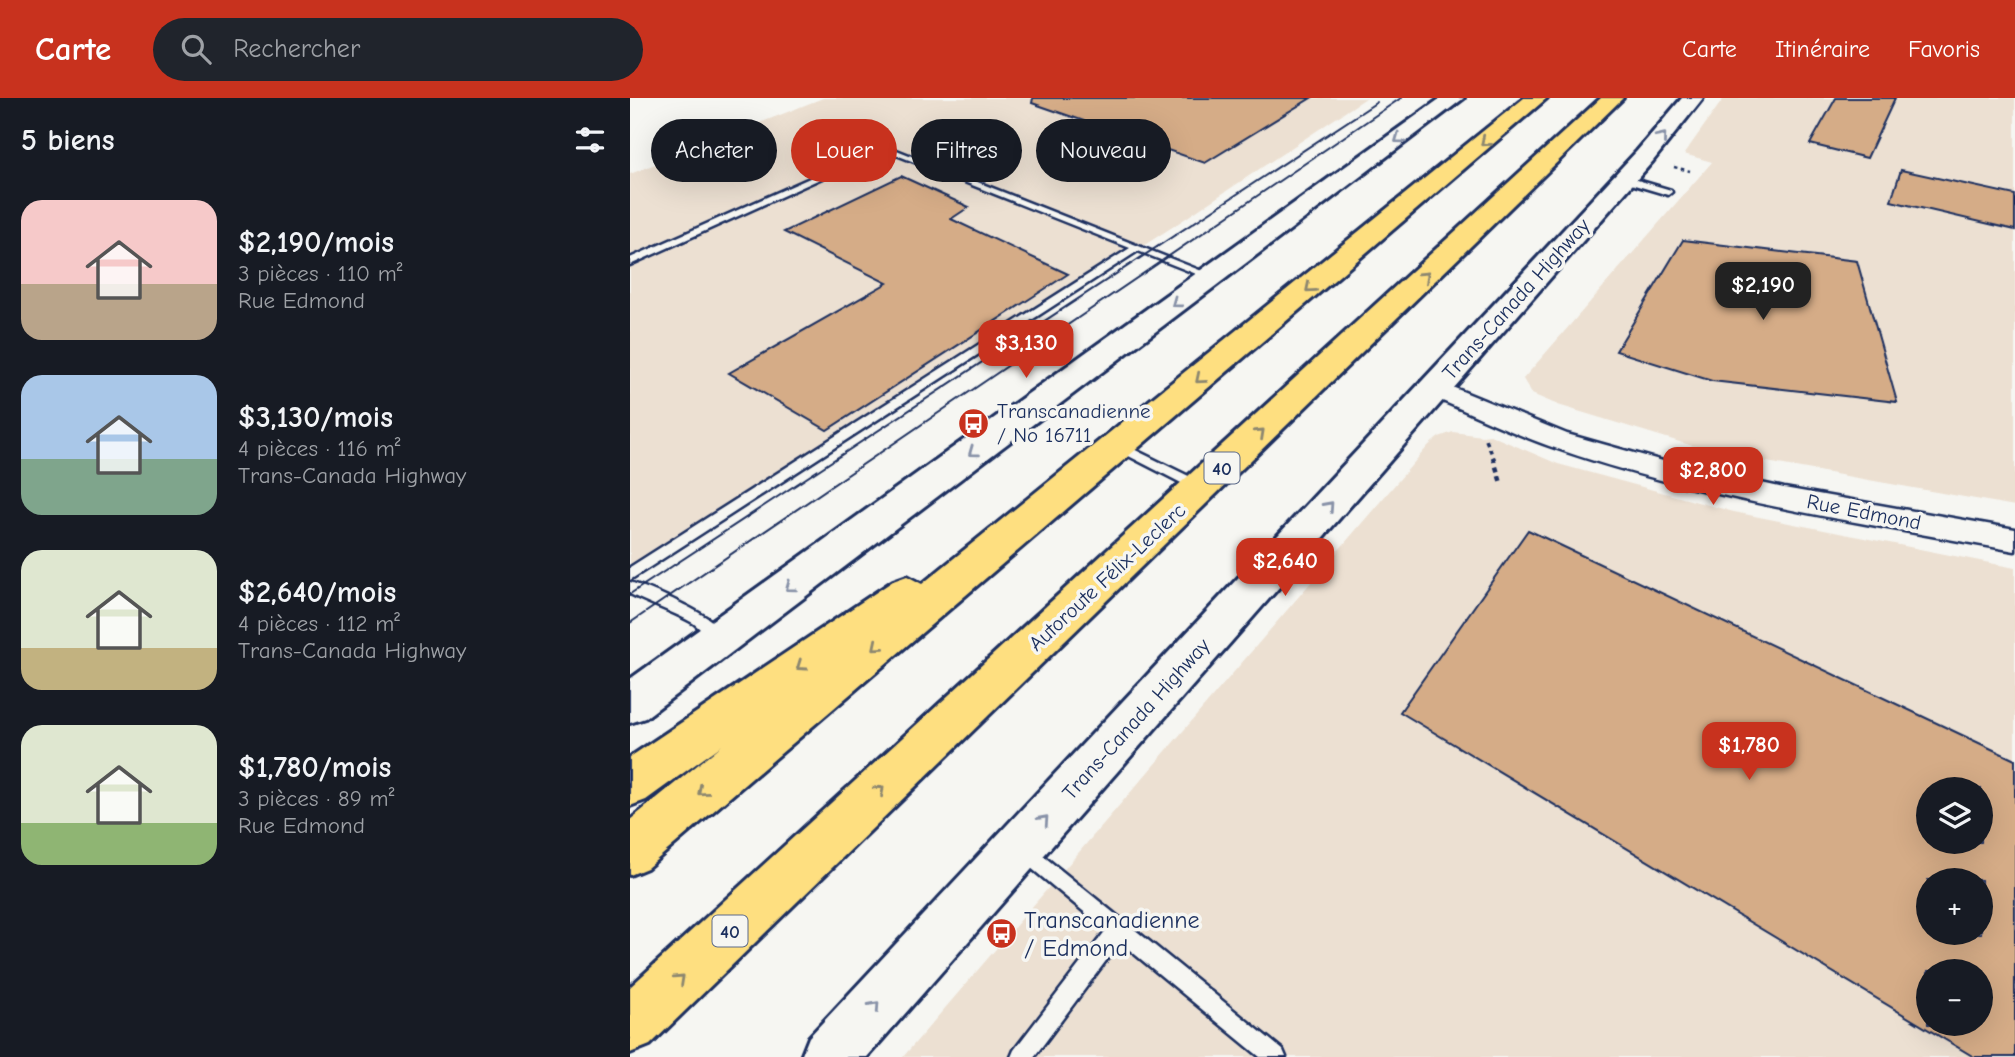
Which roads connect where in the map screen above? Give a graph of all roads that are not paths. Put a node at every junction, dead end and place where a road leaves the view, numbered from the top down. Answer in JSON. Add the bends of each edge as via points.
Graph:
{"nodes":[{"id":1,"x":1454,"y":98,"type":"edge"},
{"id":2,"x":1537,"y":98,"type":"edge"},
{"id":3,"x":1613,"y":98,"type":"edge"},
{"id":4,"x":1693,"y":98,"type":"edge"},
{"id":5,"x":1624,"y":179,"type":"junction"},
{"id":6,"x":1668,"y":192,"type":"dead end"},
{"id":7,"x":1136,"y":248,"type":"junction"},
{"id":8,"x":630,"y":262,"type":"edge"},
{"id":9,"x":1212,"y":276,"type":"junction"},
{"id":10,"x":1435,"y":388,"type":"junction"},
{"id":11,"x":1118,"y":446,"type":"junction"},
{"id":12,"x":1202,"y":488,"type":"junction"},
{"id":13,"x":2015,"y":540,"type":"edge"},
{"id":14,"x":630,"y":574,"type":"edge"},
{"id":15,"x":630,"y":588,"type":"edge"},
{"id":16,"x":721,"y":637,"type":"junction"},
{"id":17,"x":630,"y":704,"type":"edge"},
{"id":18,"x":630,"y":784,"type":"edge"},
{"id":19,"x":1019,"y":848,"type":"junction"},
{"id":20,"x":630,"y":851,"type":"edge"},
{"id":21,"x":1120,"y":927,"type":"junction"},
{"id":22,"x":630,"y":1025,"type":"edge"},
{"id":23,"x":830,"y":1057,"type":"edge"},
{"id":24,"x":1021,"y":1057,"type":"edge"},
{"id":25,"x":1276,"y":1057,"type":"edge"}],
"edges":[{"from":1,"to":9,"type":"main road","one_way":true},
{"from":2,"to":11,"type":"highway","one_way":true},
{"from":12,"to":3,"type":"highway","name":"Autoroute Félix-Leclerc","number":"40","one_way":true},
{"from":5,"to":4,"type":"main road","name":"Trans-Canada Highway","one_way":true},
{"from":5,"to":6,"type":"lane"},
{"from":5,"to":10,"type":"main road","name":"Trans-Canada Highway"},
{"from":7,"to":8,"type":"lane","via":[[884,147]]},
{"from":7,"to":9,"type":"lane"},
{"from":7,"to":14,"type":"lane"},
{"from":9,"to":16,"type":"main road","one_way":true},
{"from":10,"to":13,"type":"street","name":"Rue Edmond","via":[[1558,440],[1658,469]]},
{"from":19,"to":10,"type":"main road","name":"Trans-Canada Highway","one_way":true},
{"from":11,"to":12,"type":"lane"},
{"from":11,"to":18,"type":"highway","one_way":true},
{"from":11,"to":20,"type":"highway","one_way":true},
{"from":22,"to":12,"type":"highway","name":"Autoroute Félix-Leclerc","number":"40","one_way":true},
{"from":15,"to":16,"type":"lane","via":[[698,619]]},
{"from":16,"to":17,"type":"main road"},
{"from":19,"to":21,"type":"lane"},
{"from":23,"to":19,"type":"main road","name":"Trans-Canada Highway","one_way":true},
{"from":21,"to":24,"type":"lane"},
{"from":21,"to":25,"type":"lane"}]}
